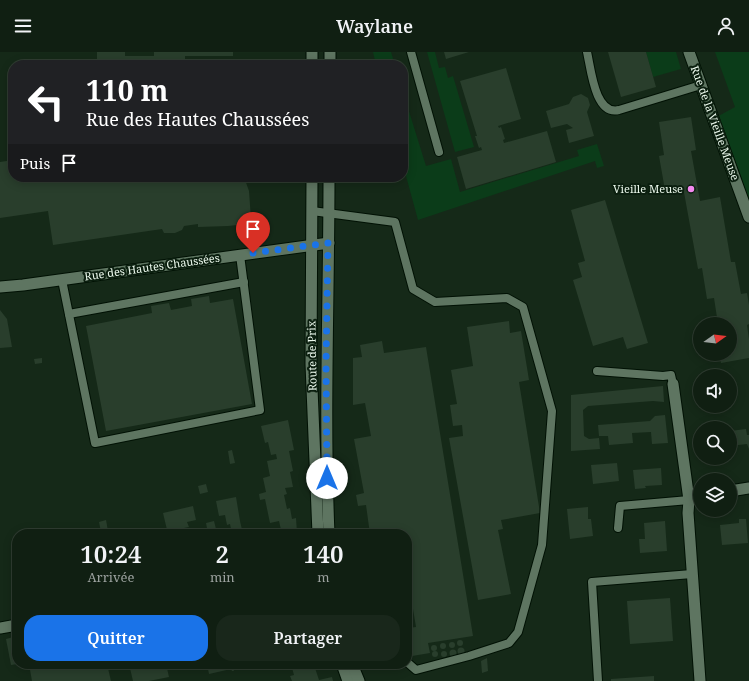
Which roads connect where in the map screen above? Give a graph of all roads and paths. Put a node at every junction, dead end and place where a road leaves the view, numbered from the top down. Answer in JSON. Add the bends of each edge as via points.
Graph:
{"nodes":[{"id":1,"x":411,"y":52,"type":"edge"},
{"id":2,"x":587,"y":52,"type":"edge"},
{"id":3,"x":689,"y":52,"type":"edge"},
{"id":4,"x":701,"y":85,"type":"junction"},
{"id":5,"x":439,"y":152,"type":"dead end"},
{"id":6,"x":312,"y":182,"type":"edge"},
{"id":7,"x":329,"y":182,"type":"edge"},
{"id":8,"x":312,"y":211,"type":"junction"},
{"id":9,"x":329,"y":213,"type":"junction"},
{"id":10,"x":749,"y":217,"type":"edge"},
{"id":11,"x":328,"y":243,"type":"junction"},
{"id":12,"x":311,"y":245,"type":"junction"},
{"id":13,"x":240,"y":255,"type":"junction"},
{"id":14,"x":62,"y":280,"type":"junction"},
{"id":15,"x":244,"y":282,"type":"junction"},
{"id":16,"x":0,"y":287,"type":"edge"},
{"id":17,"x":69,"y":314,"type":"junction"},
{"id":18,"x":597,"y":371,"type":"dead end"},
{"id":19,"x":673,"y":384,"type":"joint"},
{"id":20,"x":749,"y":488,"type":"edge"},
{"id":21,"x":693,"y":489,"type":"edge"},
{"id":22,"x":737,"y":490,"type":"edge"},
{"id":23,"x":693,"y":499,"type":"edge"},
{"id":24,"x":693,"y":503,"type":"edge"},
{"id":25,"x":618,"y":528,"type":"dead end"},
{"id":26,"x":318,"y":529,"type":"edge"},
{"id":27,"x":329,"y":529,"type":"edge"},
{"id":28,"x":692,"y":574,"type":"junction"},
{"id":29,"x":12,"y":625,"type":"edge"},
{"id":30,"x":0,"y":628,"type":"edge"},
{"id":31,"x":412,"y":666,"type":"edge"},
{"id":32,"x":344,"y":669,"type":"edge"},
{"id":33,"x":354,"y":669,"type":"edge"},
{"id":34,"x":348,"y":681,"type":"edge"},
{"id":35,"x":359,"y":681,"type":"edge"},
{"id":36,"x":598,"y":681,"type":"edge"},
{"id":37,"x":700,"y":681,"type":"edge"}],
"edges":[{"from":1,"to":5,"type":"lane"},
{"from":2,"to":4,"type":"lane","via":[[598,97],[607,110],[619,110]]},
{"from":3,"to":4,"type":"street","name":"Rue de la Vieille Meuse"},
{"from":4,"to":10,"type":"street","name":"Rue de la Vieille Meuse"},
{"from":6,"to":8,"type":"street","name":"Route de Prix"},
{"from":7,"to":9,"type":"street","name":"Route de Prix"},
{"from":8,"to":9,"type":"lane"},
{"from":8,"to":12,"type":"street","name":"Route de Prix"},
{"from":9,"to":11,"type":"street","name":"Route de Prix"},
{"from":9,"to":31,"type":"lane","via":[[395,222],[413,289],[435,302],[508,298],[523,307],[552,411],[542,545],[518,632],[509,643],[416,670]]},
{"from":11,"to":12,"type":"street","name":"Rue des Hautes Chaussées"},
{"from":11,"to":27,"type":"street","name":"Route de Prix","via":[[326,363]]},
{"from":12,"to":13,"type":"street","name":"Rue des Hautes Chaussées"},
{"from":12,"to":26,"type":"street","name":"Route de Prix","via":[[311,364]]},
{"from":13,"to":14,"type":"street","name":"Rue des Hautes Chaussées"},
{"from":13,"to":15,"type":"lane"},
{"from":14,"to":16,"type":"street","name":"Rue des Hautes Chaussées"},
{"from":14,"to":17,"type":"lane"},
{"from":15,"to":17,"type":"lane"},
{"from":15,"to":17,"type":"lane","via":[[260,410],[95,443]]},
{"from":18,"to":19,"type":"lane","via":[[671,375]]},
{"from":19,"to":21,"type":"street"},
{"from":20,"to":22,"type":"street"},
{"from":23,"to":25,"type":"lane","via":[[620,506]]},
{"from":24,"to":28,"type":"street","via":[[688,513]]},
{"from":28,"to":36,"type":"lane","via":[[592,582]]},
{"from":28,"to":37,"type":"street"},
{"from":29,"to":30,"type":"street"},
{"from":32,"to":34,"type":"street"},
{"from":33,"to":35,"type":"street"}]}
